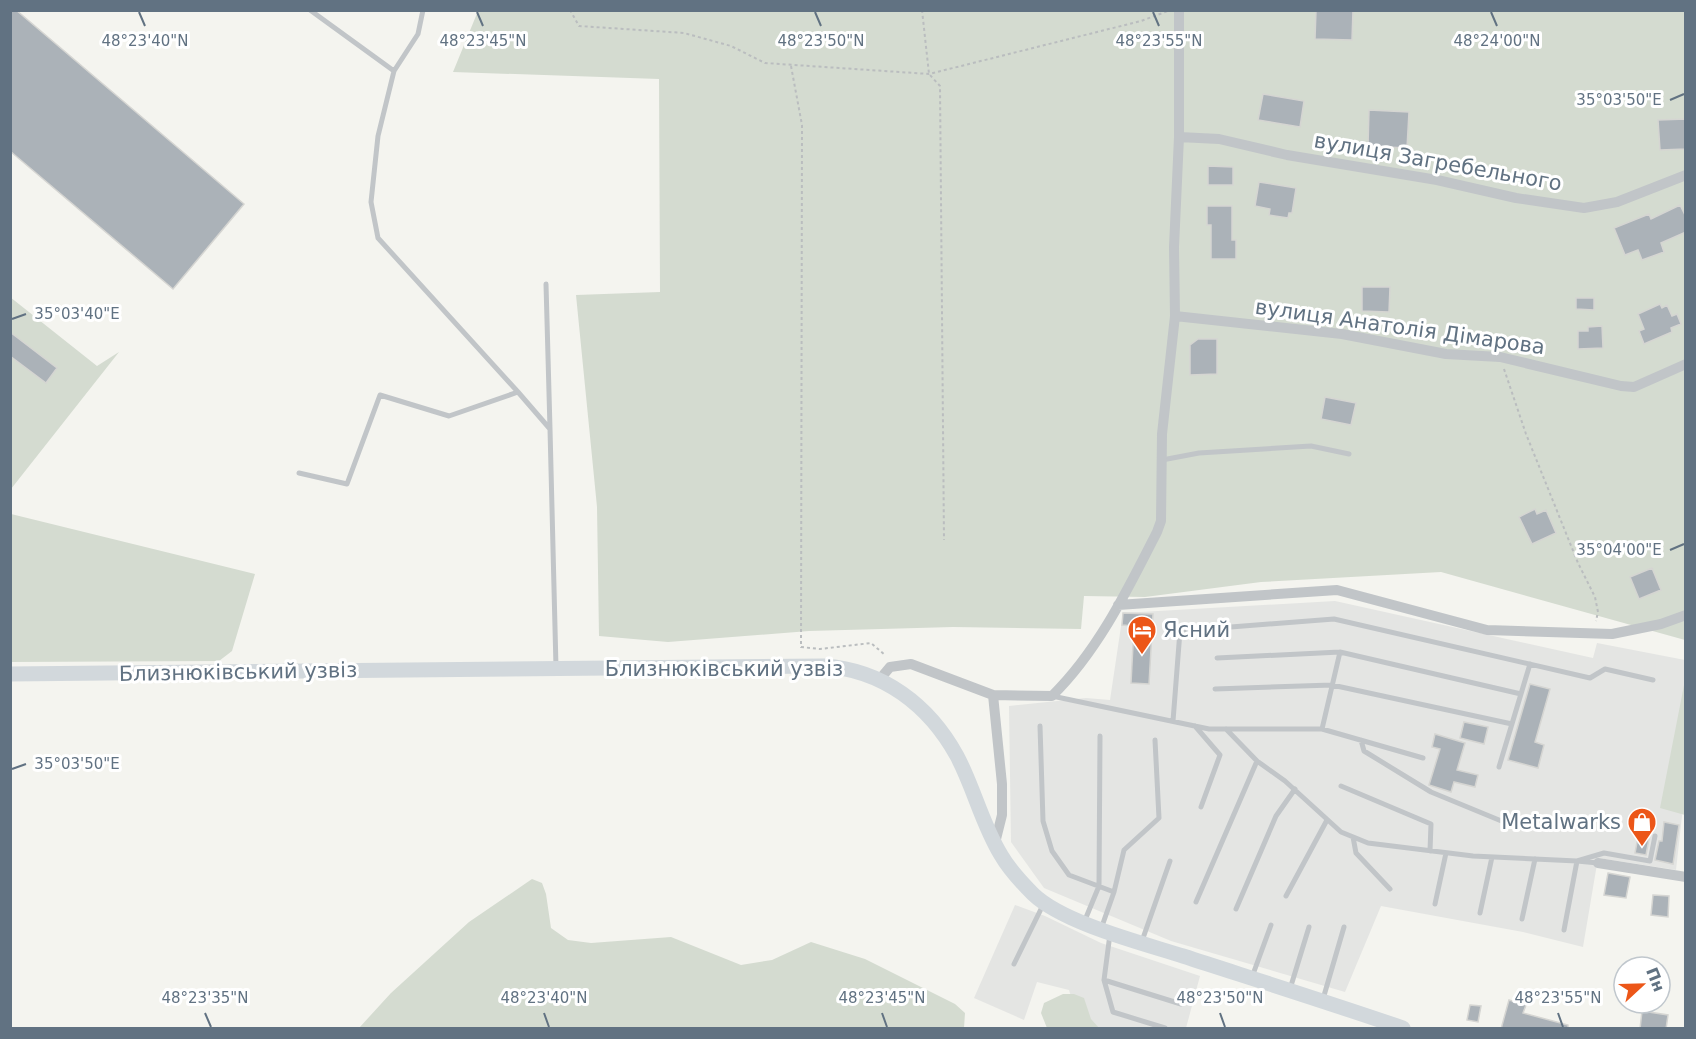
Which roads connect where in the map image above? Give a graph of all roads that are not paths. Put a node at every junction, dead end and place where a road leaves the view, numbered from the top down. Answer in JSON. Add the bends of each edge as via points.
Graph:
{"nodes":[{"id":1,"x":310,"y":10,"type":"edge"},
{"id":2,"x":423,"y":10,"type":"edge"},
{"id":3,"x":1179,"y":10,"type":"edge"},
{"id":4,"x":394,"y":70,"type":"junction"},
{"id":5,"x":1179,"y":137,"type":"junction"},
{"id":6,"x":1686,"y":175,"type":"edge"},
{"id":7,"x":546,"y":284,"type":"dead end"},
{"id":8,"x":1175,"y":316,"type":"junction"},
{"id":9,"x":1686,"y":364,"type":"edge"},
{"id":10,"x":518,"y":392,"type":"junction"},
{"id":11,"x":550,"y":429,"type":"junction"},
{"id":12,"x":1349,"y":454,"type":"dead end"},
{"id":13,"x":1162,"y":460,"type":"junction"},
{"id":14,"x":299,"y":473,"type":"dead end"},
{"id":15,"x":1118,"y":605,"type":"junction"},
{"id":16,"x":1686,"y":615,"type":"edge"},
{"id":17,"x":1340,"y":652,"type":"junction"},
{"id":18,"x":1217,"y":658,"type":"dead end"},
{"id":19,"x":1530,"y":664,"type":"junction"},
{"id":20,"x":556,"y":669,"type":"junction"},
{"id":21,"x":10,"y":674,"type":"edge"},
{"id":22,"x":880,"y":679,"type":"junction"},
{"id":23,"x":1653,"y":680,"type":"dead end"},
{"id":24,"x":1332,"y":686,"type":"junction"},
{"id":25,"x":1215,"y":689,"type":"dead end"},
{"id":26,"x":1521,"y":694,"type":"junction"},
{"id":27,"x":993,"y":695,"type":"junction"},
{"id":28,"x":1052,"y":696,"type":"junction"},
{"id":29,"x":1173,"y":721,"type":"junction"},
{"id":30,"x":1512,"y":724,"type":"junction"},
{"id":31,"x":1040,"y":726,"type":"dead end"},
{"id":32,"x":1195,"y":726,"type":"junction"},
{"id":33,"x":1226,"y":729,"type":"junction"},
{"id":34,"x":1322,"y":729,"type":"junction"},
{"id":35,"x":1100,"y":736,"type":"dead end"},
{"id":36,"x":1155,"y":740,"type":"dead end"},
{"id":37,"x":1361,"y":740,"type":"junction"},
{"id":38,"x":1423,"y":758,"type":"dead end"},
{"id":39,"x":1257,"y":761,"type":"junction"},
{"id":40,"x":1499,"y":767,"type":"dead end"},
{"id":41,"x":1341,"y":786,"type":"dead end"},
{"id":42,"x":1294,"y":789,"type":"junction"},
{"id":43,"x":1201,"y":807,"type":"dead end"},
{"id":44,"x":1327,"y":820,"type":"junction"},
{"id":45,"x":1583,"y":828,"type":"dead end"},
{"id":46,"x":1655,"y":836,"type":"dead end"},
{"id":47,"x":1353,"y":837,"type":"junction"},
{"id":48,"x":994,"y":843,"type":"junction"},
{"id":49,"x":1430,"y":851,"type":"junction"},
{"id":50,"x":1446,"y":853,"type":"junction"},
{"id":51,"x":1491,"y":857,"type":"junction"},
{"id":52,"x":1535,"y":859,"type":"junction"},
{"id":53,"x":1170,"y":861,"type":"dead end"},
{"id":54,"x":1577,"y":861,"type":"junction"},
{"id":55,"x":1598,"y":863,"type":"joint"},
{"id":56,"x":1686,"y":877,"type":"edge"},
{"id":57,"x":1099,"y":886,"type":"junction"},
{"id":58,"x":1390,"y":889,"type":"dead end"},
{"id":59,"x":1114,"y":892,"type":"junction"},
{"id":60,"x":1286,"y":896,"type":"dead end"},
{"id":61,"x":1196,"y":902,"type":"dead end"},
{"id":62,"x":1044,"y":903,"type":"junction"},
{"id":63,"x":1435,"y":904,"type":"dead end"},
{"id":64,"x":1236,"y":909,"type":"dead end"},
{"id":65,"x":1480,"y":913,"type":"dead end"},
{"id":66,"x":1522,"y":919,"type":"dead end"},
{"id":67,"x":1084,"y":922,"type":"junction"},
{"id":68,"x":1270,"y":925,"type":"dead end"},
{"id":69,"x":1309,"y":927,"type":"dead end"},
{"id":70,"x":1344,"y":927,"type":"dead end"},
{"id":71,"x":1564,"y":930,"type":"dead end"},
{"id":72,"x":1106,"y":931,"type":"junction"},
{"id":73,"x":1142,"y":943,"type":"junction"},
{"id":74,"x":1014,"y":964,"type":"dead end"},
{"id":75,"x":1252,"y":978,"type":"junction"},
{"id":76,"x":1104,"y":980,"type":"junction"},
{"id":77,"x":1290,"y":990,"type":"junction"},
{"id":78,"x":1322,"y":1001,"type":"junction"},
{"id":79,"x":1181,"y":1004,"type":"dead end"},
{"id":80,"x":1165,"y":1029,"type":"edge"},
{"id":81,"x":1403,"y":1029,"type":"edge"}],
"edges":[{"from":1,"to":4,"type":"lane"},
{"from":2,"to":4,"type":"lane","via":[[418,34]]},
{"from":3,"to":5,"type":"street"},
{"from":4,"to":10,"type":"lane","via":[[378,136],[372,191],[378,238]]},
{"from":5,"to":6,"type":"street","name":"вулиця Загребельного","via":[[1218,139],[1584,208],[1617,202]]},
{"from":5,"to":8,"type":"street"},
{"from":7,"to":11,"type":"lane"},
{"from":8,"to":9,"type":"street","name":"вулиця Анатолія Дімарова","via":[[1342,334],[1446,354],[1500,357],[1621,386],[1634,387]]},
{"from":8,"to":13,"type":"street"},
{"from":10,"to":11,"type":"lane"},
{"from":10,"to":14,"type":"lane","via":[[449,416],[381,395],[347,484]]},
{"from":11,"to":20,"type":"lane"},
{"from":12,"to":13,"type":"lane","via":[[1311,446],[1199,453]]},
{"from":13,"to":15,"type":"street","via":[[1161,521]]},
{"from":15,"to":16,"type":"street","via":[[1337,590],[1487,630],[1612,634]]},
{"from":15,"to":28,"type":"street","via":[[1071,678]]},
{"from":17,"to":18,"type":"lane"},
{"from":17,"to":24,"type":"lane"},
{"from":17,"to":26,"type":"lane"},
{"from":19,"to":23,"type":"lane","via":[[1590,678],[1605,669]]},
{"from":19,"to":26,"type":"lane"},
{"from":19,"to":29,"type":"lane","via":[[1334,619],[1180,631]]},
{"from":20,"to":21,"type":"street","name":"Близнюківський узвіз"},
{"from":20,"to":22,"type":"street","name":"Близнюківський узвіз","via":[[824,666],[861,671]]},
{"from":22,"to":27,"type":"street","via":[[890,667],[911,664]]},
{"from":22,"to":48,"type":"street","name":"Близнюківський узвіз","via":[[903,692],[940,730],[956,755]]},
{"from":24,"to":25,"type":"lane"},
{"from":24,"to":30,"type":"lane"},
{"from":24,"to":34,"type":"lane"},
{"from":26,"to":30,"type":"lane"},
{"from":27,"to":28,"type":"street"},
{"from":27,"to":48,"type":"street","via":[[1002,784],[1002,815]]},
{"from":28,"to":29,"type":"lane"},
{"from":29,"to":32,"type":"lane"},
{"from":30,"to":40,"type":"lane"},
{"from":31,"to":57,"type":"lane","via":[[1043,821],[1052,851],[1069,875]]},
{"from":32,"to":33,"type":"lane"},
{"from":32,"to":43,"type":"lane","via":[[1220,755]]},
{"from":33,"to":34,"type":"lane"},
{"from":33,"to":39,"type":"lane"},
{"from":34,"to":37,"type":"lane"},
{"from":35,"to":57,"type":"lane"},
{"from":36,"to":59,"type":"lane","via":[[1159,818],[1124,850]]},
{"from":37,"to":38,"type":"lane"},
{"from":37,"to":45,"type":"lane","via":[[1364,751],[1431,792],[1516,827]]},
{"from":39,"to":42,"type":"lane"},
{"from":39,"to":61,"type":"lane"},
{"from":41,"to":49,"type":"lane","via":[[1431,824]]},
{"from":42,"to":44,"type":"lane"},
{"from":42,"to":64,"type":"lane","via":[[1276,816]]},
{"from":44,"to":47,"type":"lane"},
{"from":44,"to":60,"type":"lane"},
{"from":46,"to":54,"type":"lane","via":[[1650,861],[1604,853]]},
{"from":47,"to":49,"type":"lane","via":[[1368,843]]},
{"from":47,"to":58,"type":"lane","via":[[1356,854]]},
{"from":48,"to":62,"type":"street","name":"Близнюківський узвіз","via":[[1015,874]]},
{"from":49,"to":50,"type":"lane"},
{"from":50,"to":51,"type":"lane"},
{"from":50,"to":63,"type":"lane"},
{"from":51,"to":52,"type":"lane"},
{"from":51,"to":65,"type":"lane"},
{"from":52,"to":54,"type":"lane"},
{"from":52,"to":66,"type":"lane"},
{"from":53,"to":73,"type":"lane"},
{"from":54,"to":55,"type":"lane"},
{"from":54,"to":71,"type":"lane"},
{"from":55,"to":56,"type":"street"},
{"from":57,"to":59,"type":"lane"},
{"from":57,"to":67,"type":"lane"},
{"from":59,"to":72,"type":"lane"},
{"from":62,"to":67,"type":"street","name":"Близнюківський узвіз"},
{"from":62,"to":74,"type":"lane"},
{"from":67,"to":72,"type":"street","name":"Близнюківський узвіз"},
{"from":68,"to":75,"type":"lane"},
{"from":69,"to":77,"type":"lane"},
{"from":70,"to":78,"type":"lane"},
{"from":72,"to":73,"type":"street","name":"Близнюківський узвіз"},
{"from":72,"to":76,"type":"lane"},
{"from":73,"to":75,"type":"street","name":"Близнюківський узвіз"},
{"from":75,"to":77,"type":"street","name":"Близнюківський узвіз"},
{"from":76,"to":79,"type":"lane"},
{"from":76,"to":80,"type":"lane","via":[[1113,1012]]},
{"from":77,"to":78,"type":"street","name":"Близнюківський узвіз"},
{"from":78,"to":81,"type":"street","name":"Близнюківський узвіз"}]}
